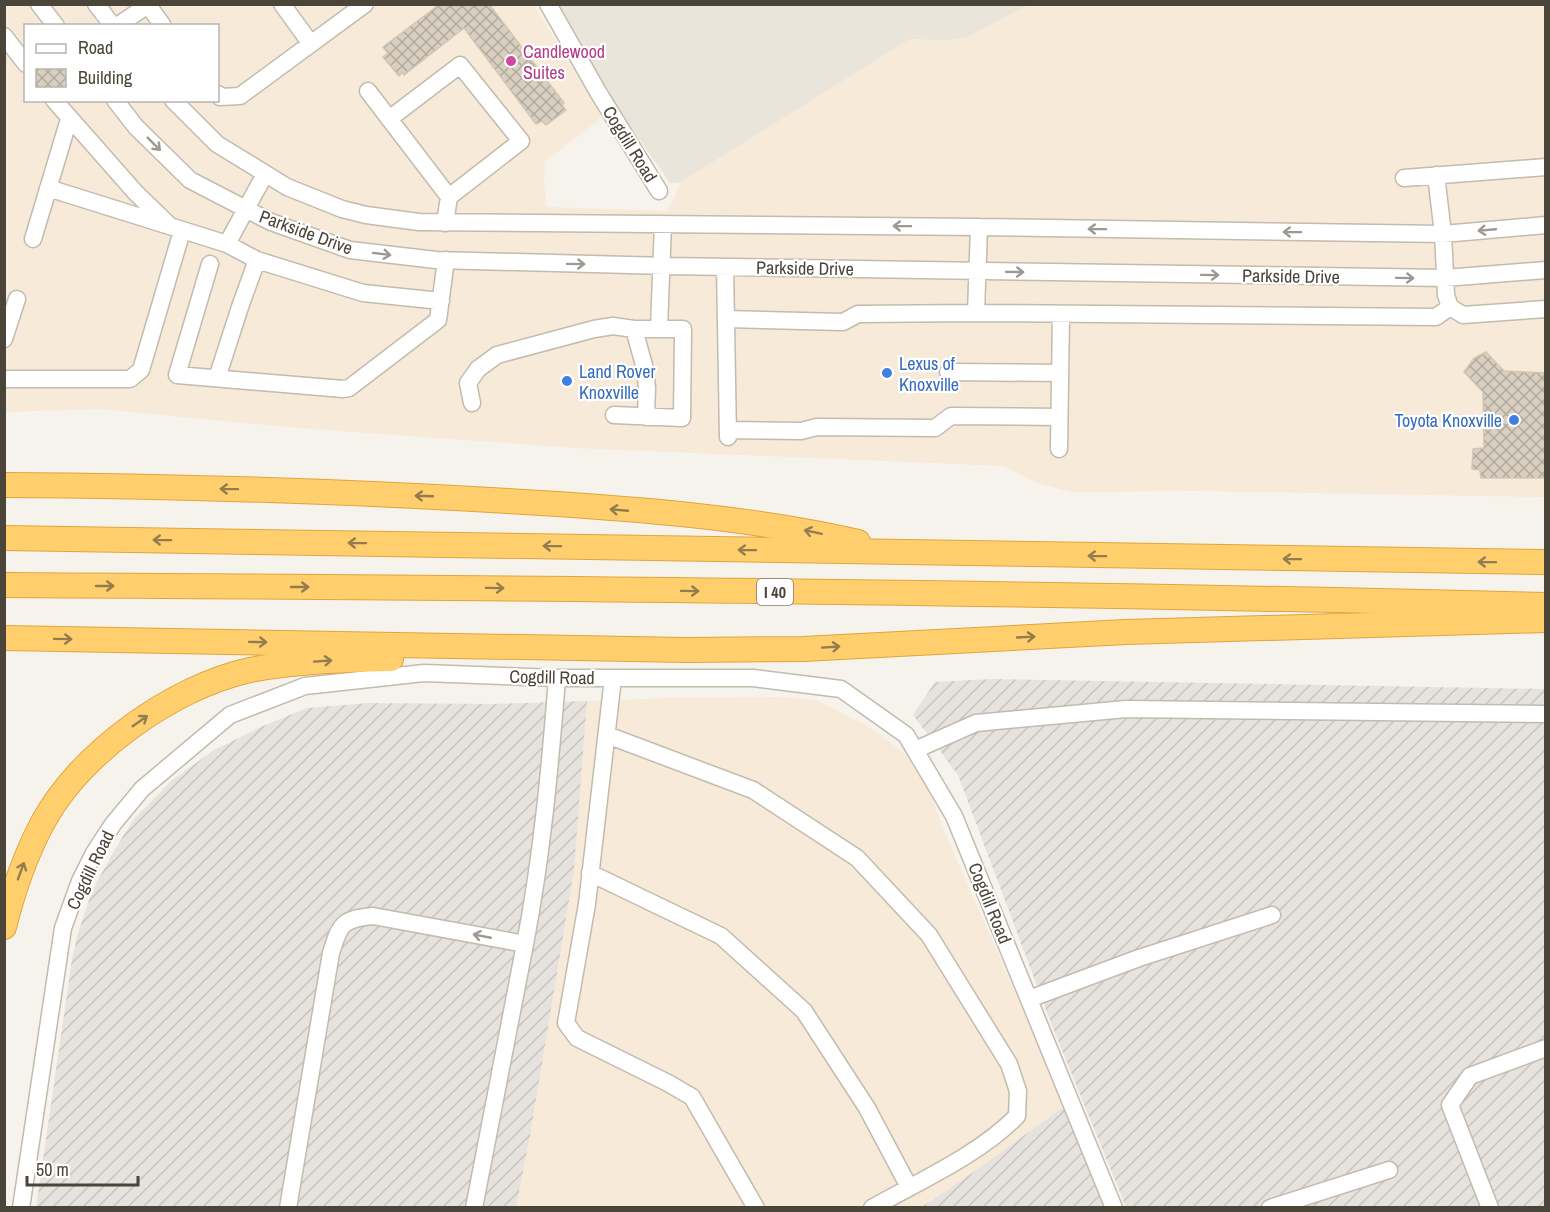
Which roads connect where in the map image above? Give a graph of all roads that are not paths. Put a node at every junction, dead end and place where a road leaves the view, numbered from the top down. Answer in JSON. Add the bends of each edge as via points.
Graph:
{"nodes":[{"id":1,"x":39,"y":4,"type":"edge"},
{"id":2,"x":96,"y":4,"type":"edge"},
{"id":3,"x":282,"y":4,"type":"edge"},
{"id":4,"x":365,"y":4,"type":"edge"},
{"id":5,"x":548,"y":4,"type":"edge"},
{"id":6,"x":148,"y":5,"type":"edge"},
{"id":7,"x":54,"y":24,"type":"edge"},
{"id":8,"x":111,"y":24,"type":"edge"},
{"id":9,"x":120,"y":24,"type":"edge"},
{"id":10,"x":162,"y":24,"type":"edge"},
{"id":11,"x":4,"y":36,"type":"edge"},
{"id":12,"x":312,"y":44,"type":"junction"},
{"id":13,"x":24,"y":61,"type":"edge"},
{"id":14,"x":368,"y":91,"type":"dead end"},
{"id":15,"x":219,"y":96,"type":"edge"},
{"id":16,"x":56,"y":102,"type":"edge"},
{"id":17,"x":117,"y":102,"type":"edge"},
{"id":18,"x":175,"y":102,"type":"edge"},
{"id":19,"x":69,"y":119,"type":"junction"},
{"id":20,"x":389,"y":119,"type":"junction"},
{"id":21,"x":1545,"y":167,"type":"edge"},
{"id":22,"x":265,"y":174,"type":"junction"},
{"id":23,"x":1436,"y":175,"type":"junction"},
{"id":24,"x":1404,"y":178,"type":"dead end"},
{"id":25,"x":48,"y":188,"type":"junction"},
{"id":26,"x":659,"y":191,"type":"dead end"},
{"id":27,"x":449,"y":197,"type":"junction"},
{"id":28,"x":247,"y":210,"type":"junction"},
{"id":29,"x":445,"y":223,"type":"junction"},
{"id":30,"x":663,"y":224,"type":"junction"},
{"id":31,"x":1545,"y":225,"type":"edge"},
{"id":32,"x":979,"y":227,"type":"junction"},
{"id":33,"x":176,"y":229,"type":"junction"},
{"id":34,"x":1443,"y":234,"type":"junction"},
{"id":35,"x":33,"y":239,"type":"dead end"},
{"id":36,"x":227,"y":244,"type":"junction"},
{"id":37,"x":257,"y":260,"type":"junction"},
{"id":38,"x":446,"y":260,"type":"junction"},
{"id":39,"x":210,"y":264,"type":"dead end"},
{"id":40,"x":663,"y":266,"type":"junction"},
{"id":41,"x":725,"y":267,"type":"junction"},
{"id":42,"x":1545,"y":270,"type":"edge"},
{"id":43,"x":977,"y":271,"type":"junction"},
{"id":44,"x":1445,"y":278,"type":"junction"},
{"id":45,"x":17,"y":299,"type":"dead end"},
{"id":46,"x":441,"y":302,"type":"junction"},
{"id":47,"x":1450,"y":307,"type":"junction"},
{"id":48,"x":1545,"y":309,"type":"edge"},
{"id":49,"x":976,"y":312,"type":"junction"},
{"id":50,"x":1061,"y":315,"type":"junction"},
{"id":51,"x":727,"y":319,"type":"junction"},
{"id":52,"x":659,"y":328,"type":"junction"},
{"id":53,"x":634,"y":330,"type":"junction"},
{"id":54,"x":4,"y":339,"type":"edge"},
{"id":55,"x":948,"y":372,"type":"dead end"},
{"id":56,"x":1060,"y":373,"type":"junction"},
{"id":57,"x":217,"y":378,"type":"junction"},
{"id":58,"x":4,"y":379,"type":"edge"},
{"id":59,"x":472,"y":403,"type":"dead end"},
{"id":60,"x":614,"y":416,"type":"dead end"},
{"id":61,"x":646,"y":417,"type":"junction"},
{"id":62,"x":1059,"y":417,"type":"junction"},
{"id":63,"x":1059,"y":449,"type":"dead end"},
{"id":64,"x":4,"y":485,"type":"edge"},
{"id":65,"x":4,"y":538,"type":"edge"},
{"id":66,"x":911,"y":553,"type":"junction"},
{"id":67,"x":1545,"y":562,"type":"edge"},
{"id":68,"x":4,"y":585,"type":"edge"},
{"id":69,"x":1545,"y":605,"type":"edge"},
{"id":70,"x":1545,"y":620,"type":"edge"},
{"id":71,"x":4,"y":638,"type":"edge"},
{"id":72,"x":803,"y":649,"type":"junction"},
{"id":73,"x":557,"y":678,"type":"junction"},
{"id":74,"x":613,"y":678,"type":"junction"},
{"id":75,"x":1545,"y":714,"type":"edge"},
{"id":76,"x":607,"y":735,"type":"junction"},
{"id":77,"x":915,"y":750,"type":"junction"},
{"id":78,"x":590,"y":873,"type":"junction"},
{"id":79,"x":1272,"y":915,"type":"dead end"},
{"id":80,"x":4,"y":927,"type":"edge"},
{"id":81,"x":525,"y":944,"type":"junction"},
{"id":82,"x":1029,"y":999,"type":"junction"},
{"id":83,"x":1545,"y":1048,"type":"edge"},
{"id":84,"x":1389,"y":1170,"type":"dead end"},
{"id":85,"x":909,"y":1186,"type":"junction"},
{"id":86,"x":21,"y":1208,"type":"edge"},
{"id":87,"x":288,"y":1208,"type":"edge"},
{"id":88,"x":474,"y":1208,"type":"edge"},
{"id":89,"x":756,"y":1208,"type":"edge"},
{"id":90,"x":872,"y":1208,"type":"edge"},
{"id":91,"x":1114,"y":1208,"type":"edge"},
{"id":92,"x":1270,"y":1208,"type":"edge"},
{"id":93,"x":1490,"y":1208,"type":"edge"}],
"edges":[{"from":1,"to":7,"type":"street"},
{"from":2,"to":8,"type":"street"},
{"from":3,"to":12,"type":"street"},
{"from":4,"to":12,"type":"street"},
{"from":5,"to":26,"type":"street","name":"Cogdill Road"},
{"from":6,"to":9,"type":"street"},
{"from":6,"to":10,"type":"street"},
{"from":11,"to":13,"type":"street"},
{"from":12,"to":15,"type":"street","via":[[240,96]]},
{"from":14,"to":20,"type":"street"},
{"from":16,"to":19,"type":"street"},
{"from":17,"to":28,"type":"street","name":"Parkside Drive","one_way":true,"via":[[190,180]]},
{"from":18,"to":22,"type":"street","name":"Parkside Drive","via":[[217,144]]},
{"from":19,"to":25,"type":"street"},
{"from":19,"to":33,"type":"street","via":[[135,192]]},
{"from":20,"to":27,"type":"street"},
{"from":20,"to":27,"type":"street","via":[[460,65],[521,141]]},
{"from":21,"to":23,"type":"street"},
{"from":22,"to":28,"type":"street"},
{"from":22,"to":29,"type":"street","name":"Parkside Drive","via":[[342,209]]},
{"from":23,"to":24,"type":"street"},
{"from":23,"to":34,"type":"street"},
{"from":25,"to":33,"type":"street"},
{"from":25,"to":35,"type":"street"},
{"from":27,"to":29,"type":"street"},
{"from":28,"to":36,"type":"street"},
{"from":28,"to":38,"type":"street","name":"Parkside Drive","one_way":true,"via":[[350,250]]},
{"from":29,"to":30,"type":"street","name":"Parkside Drive"},
{"from":32,"to":30,"type":"street","name":"Parkside Drive","one_way":true},
{"from":30,"to":40,"type":"street"},
{"from":31,"to":34,"type":"street","name":"Parkside Drive","one_way":true},
{"from":34,"to":32,"type":"street","name":"Parkside Drive","one_way":true},
{"from":32,"to":43,"type":"street"},
{"from":33,"to":36,"type":"street"},
{"from":33,"to":58,"type":"street","via":[[141,370],[130,379]]},
{"from":34,"to":44,"type":"street"},
{"from":36,"to":37,"type":"street"},
{"from":37,"to":46,"type":"street","via":[[363,293]]},
{"from":37,"to":57,"type":"street"},
{"from":38,"to":40,"type":"street","name":"Parkside Drive","one_way":true},
{"from":38,"to":46,"type":"street"},
{"from":39,"to":57,"type":"street","via":[[177,375]]},
{"from":40,"to":41,"type":"street","name":"Parkside Drive"},
{"from":40,"to":52,"type":"street"},
{"from":41,"to":43,"type":"street","name":"Parkside Drive"},
{"from":41,"to":51,"type":"street"},
{"from":42,"to":44,"type":"street","name":"Parkside Drive"},
{"from":43,"to":44,"type":"street","name":"Parkside Drive","one_way":true},
{"from":43,"to":49,"type":"street"},
{"from":44,"to":47,"type":"street"},
{"from":45,"to":54,"type":"street"},
{"from":46,"to":57,"type":"street","via":[[438,320],[349,388]]},
{"from":47,"to":48,"type":"street","via":[[1463,315]]},
{"from":47,"to":50,"type":"street","via":[[1436,317]]},
{"from":49,"to":50,"type":"street"},
{"from":49,"to":51,"type":"street","via":[[858,314],[843,322]]},
{"from":50,"to":56,"type":"street"},
{"from":51,"to":62,"type":"street","via":[[728,433],[817,427],[935,428],[951,416]]},
{"from":52,"to":53,"type":"street"},
{"from":52,"to":61,"type":"street","via":[[682,329],[682,418]]},
{"from":53,"to":59,"type":"street","via":[[594,328],[497,355],[468,382]]},
{"from":53,"to":61,"type":"street","via":[[645,369]]},
{"from":55,"to":56,"type":"street"},
{"from":56,"to":62,"type":"street"},
{"from":60,"to":61,"type":"street"},
{"from":62,"to":63,"type":"street"},
{"from":66,"to":64,"type":"highway","one_way":true,"via":[[748,521],[555,504],[287,491]]},
{"from":66,"to":65,"type":"highway","one_way":true},
{"from":67,"to":66,"type":"highway","one_way":true},
{"from":68,"to":69,"type":"highway","number":"I 40","one_way":true,"via":[[484,588]]},
{"from":72,"to":70,"type":"highway","one_way":true,"via":[[1126,632]]},
{"from":71,"to":72,"type":"highway","one_way":true},
{"from":80,"to":72,"type":"highway","one_way":true,"via":[[19,877],[42,823],[86,765],[158,709],[222,678],[249,670],[324,661],[623,657]]},
{"from":73,"to":74,"type":"street","name":"Cogdill Road"},
{"from":73,"to":81,"type":"street","via":[[547,810]]},
{"from":73,"to":86,"type":"street","name":"Cogdill Road","via":[[424,673],[305,686],[230,715],[142,789],[94,853],[63,928]]},
{"from":74,"to":76,"type":"street"},
{"from":74,"to":77,"type":"street","name":"Cogdill Road","via":[[753,678],[841,689],[906,735]]},
{"from":75,"to":77,"type":"street","via":[[1126,709],[976,723]]},
{"from":76,"to":78,"type":"street"},
{"from":76,"to":85,"type":"street","via":[[753,790],[857,858],[929,935],[1009,1064],[1018,1091],[1017,1116],[964,1156]]},
{"from":77,"to":82,"type":"street","name":"Cogdill Road","via":[[954,816]]},
{"from":78,"to":85,"type":"street","via":[[721,936],[804,1011],[867,1108]]},
{"from":78,"to":89,"type":"street","via":[[566,1023],[577,1038],[692,1097]]},
{"from":79,"to":82,"type":"street"},
{"from":81,"to":87,"type":"street","one_way":true,"via":[[373,916],[352,918],[338,931]]},
{"from":81,"to":88,"type":"street"},
{"from":82,"to":91,"type":"street","name":"Cogdill Road"},
{"from":83,"to":93,"type":"street","via":[[1470,1076],[1450,1105]]},
{"from":84,"to":92,"type":"street"},
{"from":85,"to":90,"type":"street"}]}
